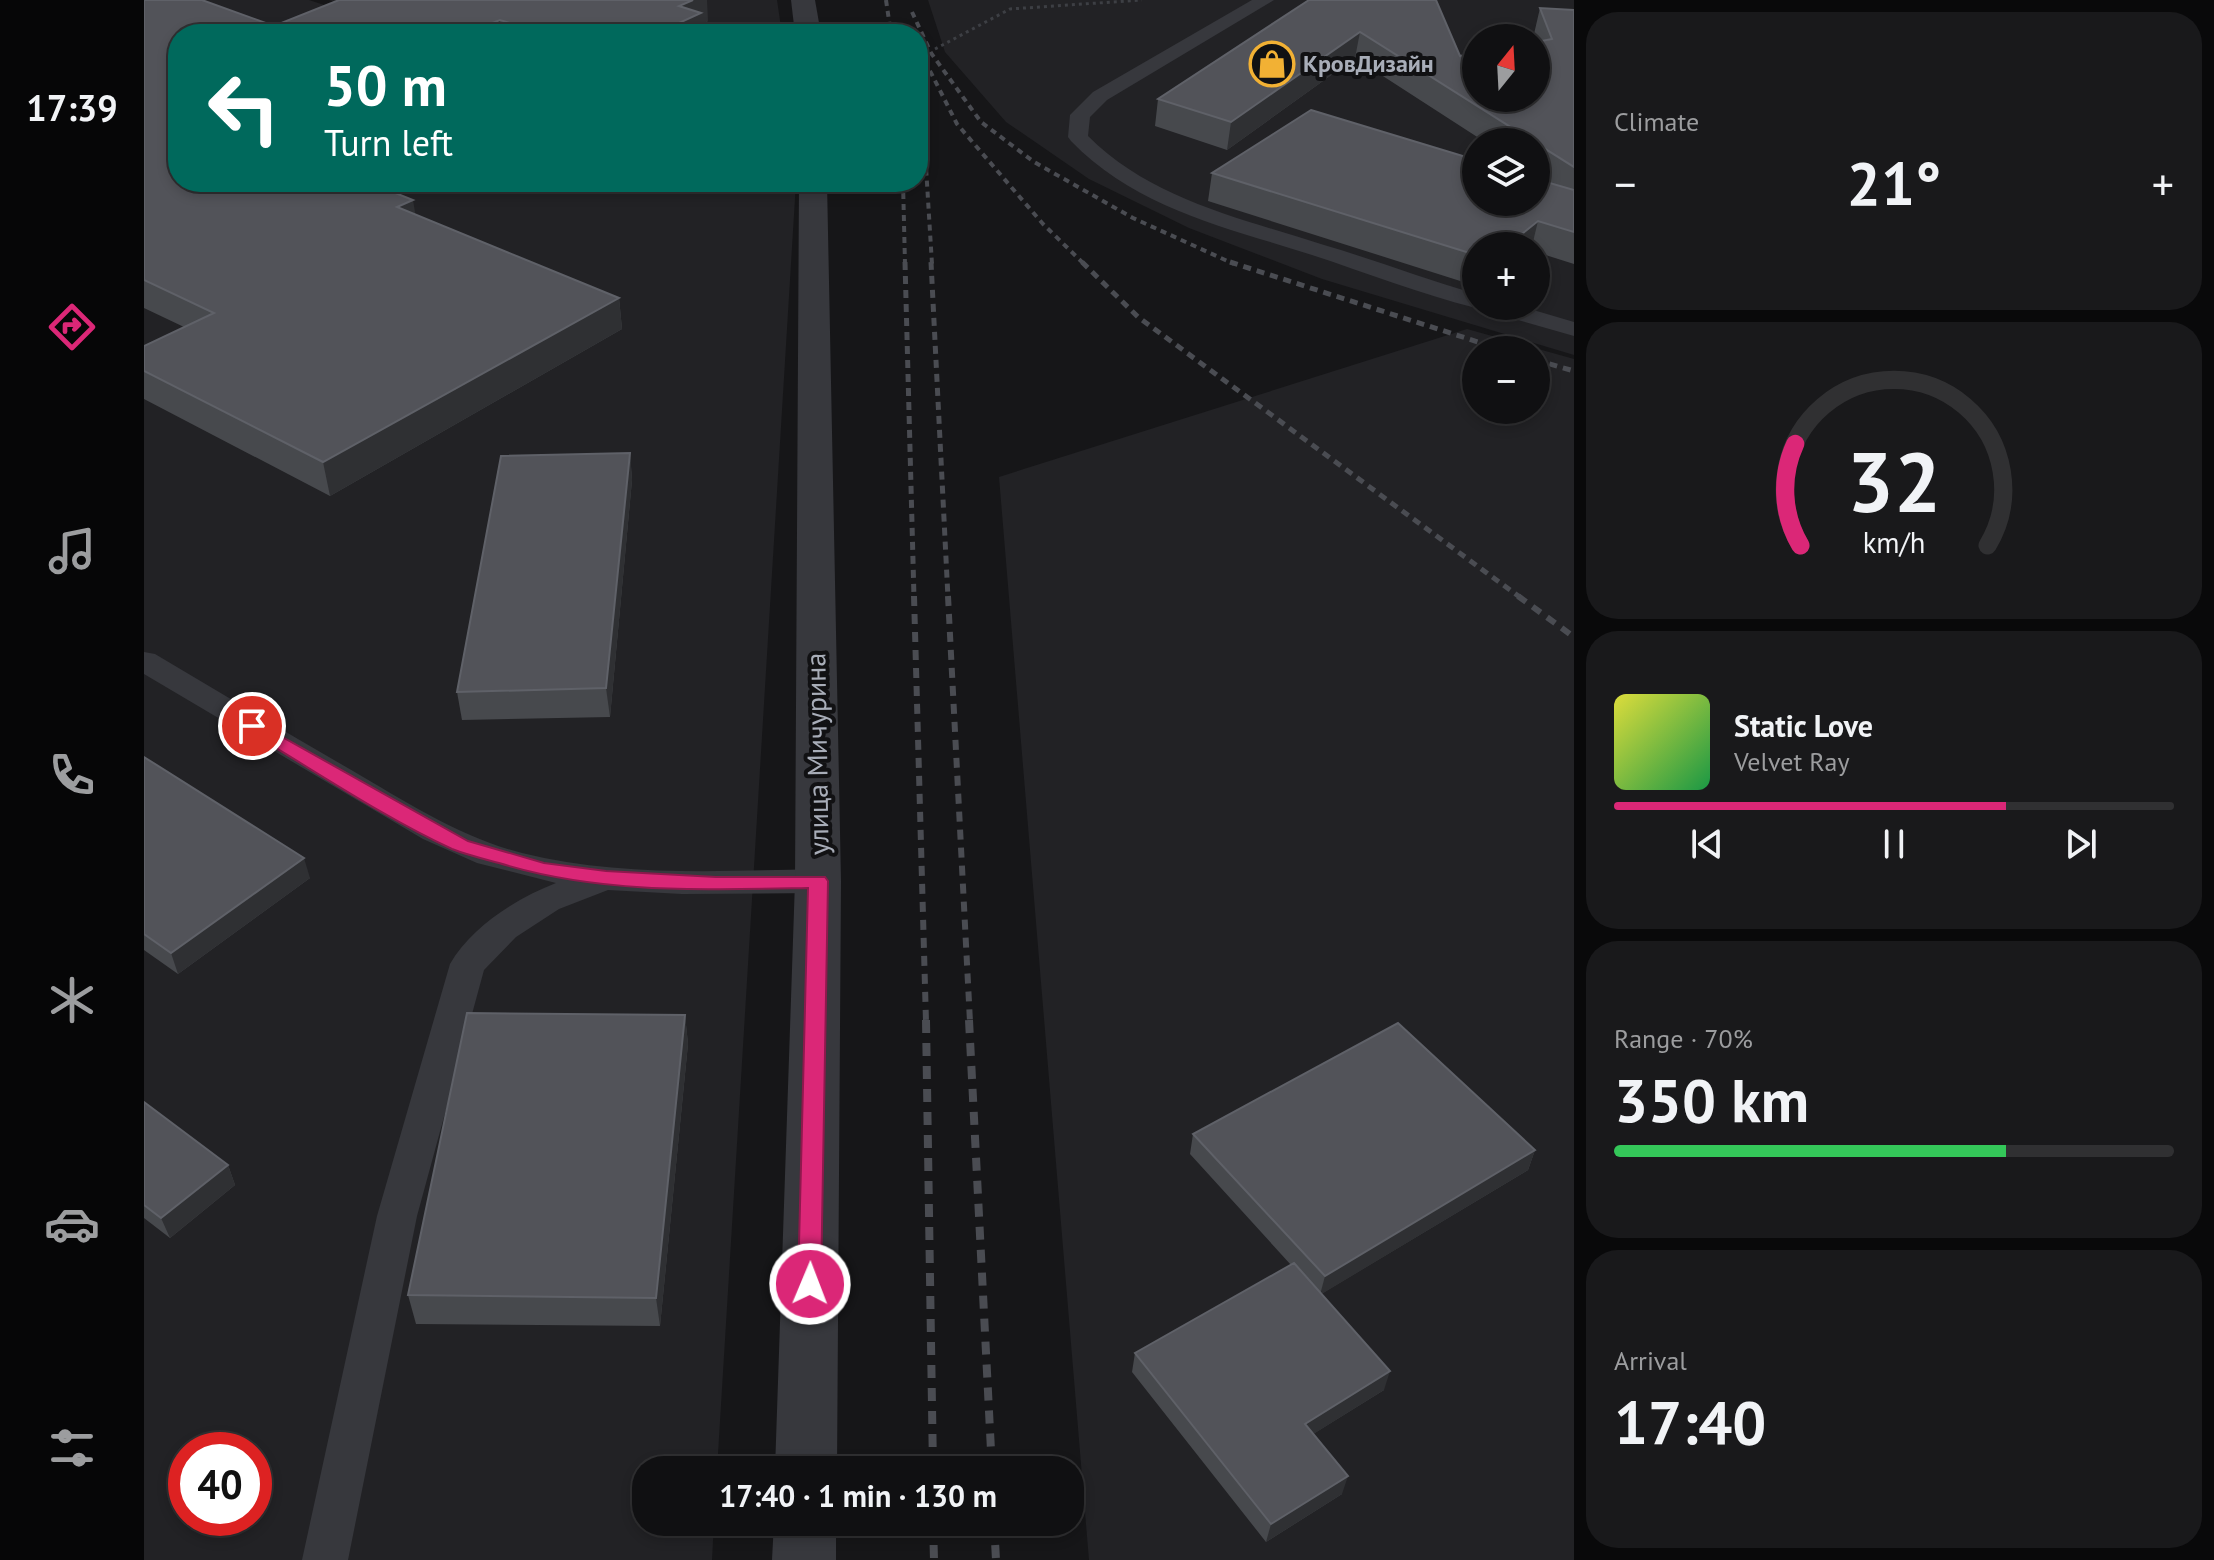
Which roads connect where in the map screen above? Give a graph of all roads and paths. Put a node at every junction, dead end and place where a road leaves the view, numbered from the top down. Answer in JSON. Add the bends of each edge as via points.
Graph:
{"nodes":[{"id":1,"x":803,"y":0,"type":"edge"},
{"id":2,"x":1142,"y":0,"type":"edge"},
{"id":3,"x":1238,"y":0,"type":"edge"},
{"id":4,"x":1265,"y":0,"type":"edge"},
{"id":5,"x":807,"y":24,"type":"edge"},
{"id":6,"x":935,"y":49,"type":"dead end"},
{"id":7,"x":1156,"y":64,"type":"junction"},
{"id":8,"x":813,"y":192,"type":"edge"},
{"id":9,"x":1462,"y":296,"type":"edge"},
{"id":10,"x":1543,"y":320,"type":"edge"},
{"id":11,"x":1574,"y":329,"type":"edge"},
{"id":12,"x":144,"y":661,"type":"edge"},
{"id":13,"x":606,"y":878,"type":"junction"},
{"id":14,"x":818,"y":881,"type":"junction"},
{"id":15,"x":806,"y":1456,"type":"edge"},
{"id":16,"x":805,"y":1536,"type":"edge"},
{"id":17,"x":325,"y":1560,"type":"edge"},
{"id":18,"x":804,"y":1560,"type":"edge"}],
"edges":[{"from":1,"to":5,"type":"street"},
{"from":2,"to":6,"type":"path","via":[[1010,9]]},
{"from":3,"to":7,"type":"lane","via":[[1137,58]]},
{"from":4,"to":7,"type":"lane"},
{"from":7,"to":9,"type":"lane","via":[[1100,96],[1080,115],[1078,137],[1096,160],[1193,210]]},
{"from":8,"to":14,"type":"street","name":"улица Мичурина"},
{"from":10,"to":11,"type":"lane"},
{"from":12,"to":13,"type":"lane","via":[[461,845],[543,870]]},
{"from":13,"to":14,"type":"lane"},
{"from":13,"to":17,"type":"lane","via":[[547,900],[504,928],[468,964],[397,1216]]},
{"from":14,"to":15,"type":"street","name":"улица Мичурина"},
{"from":16,"to":18,"type":"street"}]}
